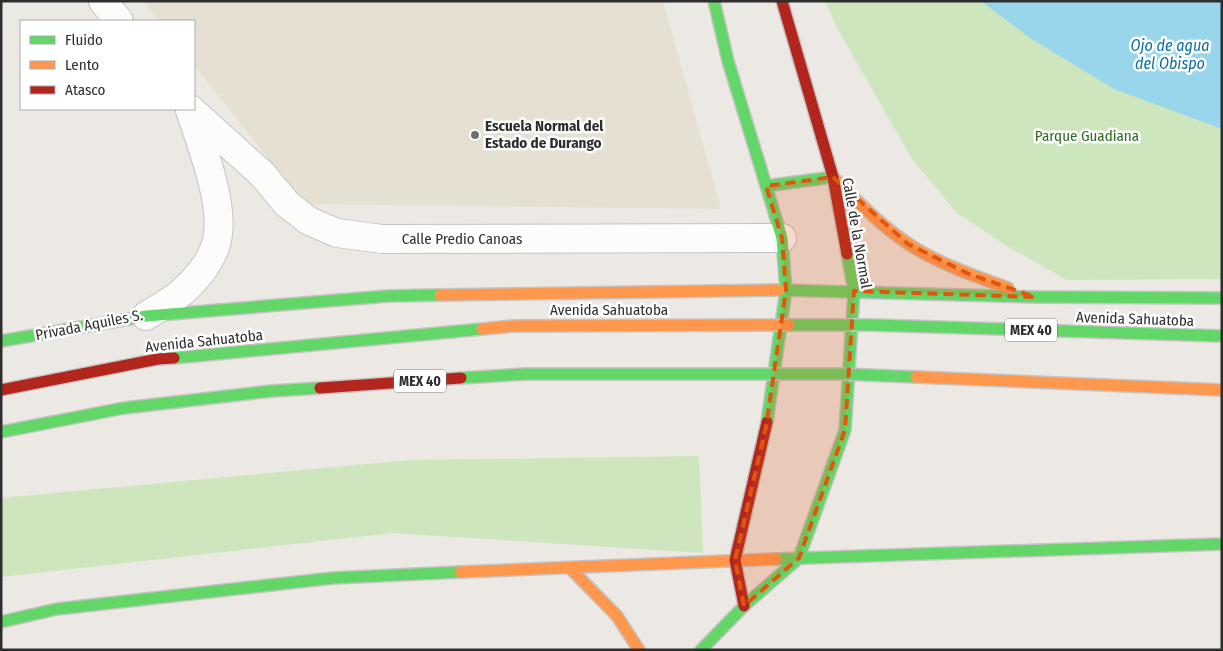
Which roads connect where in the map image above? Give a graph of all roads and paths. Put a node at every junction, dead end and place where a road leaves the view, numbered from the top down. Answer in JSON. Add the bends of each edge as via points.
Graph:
{"nodes":[{"id":1,"x":103,"y":1,"type":"edge"},
{"id":2,"x":714,"y":1,"type":"edge"},
{"id":3,"x":782,"y":1,"type":"edge"},
{"id":4,"x":118,"y":20,"type":"edge"},
{"id":5,"x":190,"y":110,"type":"edge"},
{"id":6,"x":191,"y":110,"type":"edge"},
{"id":7,"x":833,"y":177,"type":"junction"},
{"id":8,"x":766,"y":186,"type":"junction"},
{"id":9,"x":782,"y":238,"type":"junction"},
{"id":10,"x":786,"y":290,"type":"junction"},
{"id":11,"x":854,"y":291,"type":"junction"},
{"id":12,"x":1035,"y":297,"type":"junction"},
{"id":13,"x":1222,"y":298,"type":"edge"},
{"id":14,"x":146,"y":316,"type":"junction"},
{"id":15,"x":1222,"y":336,"type":"edge"},
{"id":16,"x":1,"y":341,"type":"edge"},
{"id":17,"x":1,"y":390,"type":"edge"},
{"id":18,"x":1222,"y":390,"type":"edge"},
{"id":19,"x":1,"y":432,"type":"edge"},
{"id":20,"x":1222,"y":544,"type":"edge"},
{"id":21,"x":799,"y":558,"type":"junction"},
{"id":22,"x":735,"y":560,"type":"junction"},
{"id":23,"x":570,"y":568,"type":"junction"},
{"id":24,"x":744,"y":606,"type":"junction"},
{"id":25,"x":1,"y":622,"type":"edge"},
{"id":26,"x":639,"y":650,"type":"edge"},
{"id":27,"x":701,"y":650,"type":"edge"}],
"edges":[{"from":1,"to":4,"type":"street"},
{"from":2,"to":8,"type":"main road","via":[[728,61]]},
{"from":3,"to":7,"type":"main road","name":"Calle de la Normal"},
{"from":5,"to":14,"type":"street","name":"Privada Aquiles S.","via":[[215,190],[219,216],[217,243],[205,267],[181,292]]},
{"from":6,"to":9,"type":"street","name":"Calle Predio Canoas","via":[[262,174],[287,204],[308,221],[337,233],[382,239]]},
{"from":7,"to":8,"type":"main road"},
{"from":7,"to":11,"type":"main road","name":"Calle de la Normal"},
{"from":7,"to":12,"type":"main road","via":[[881,224],[908,244],[969,274]]},
{"from":8,"to":9,"type":"main road"},
{"from":9,"to":10,"type":"main road"},
{"from":10,"to":11,"type":"main road"},
{"from":10,"to":14,"type":"main road","via":[[388,296]]},
{"from":10,"to":22,"type":"main road","via":[[766,428]]},
{"from":11,"to":12,"type":"main road"},
{"from":11,"to":21,"type":"main road","name":"Calle de la Normal","via":[[845,430]]},
{"from":12,"to":13,"type":"main road"},
{"from":14,"to":16,"type":"main road","name":"Privada Aquiles S."},
{"from":15,"to":17,"type":"main road","name":"Avenida Sahuatoba","number":"MEX 40","bridge":true,"via":[[872,325],[514,326],[158,359]]},
{"from":18,"to":19,"type":"main road","number":"MEX 40","bridge":true,"via":[[843,374],[525,374],[272,391],[124,408]]},
{"from":20,"to":21,"type":"main road"},
{"from":21,"to":22,"type":"main road"},
{"from":21,"to":24,"type":"main road"},
{"from":22,"to":23,"type":"main road"},
{"from":22,"to":24,"type":"main road"},
{"from":23,"to":25,"type":"main road","via":[[334,578],[57,609]]},
{"from":23,"to":26,"type":"main road","via":[[613,611],[633,636]]},
{"from":24,"to":27,"type":"main road"}]}
